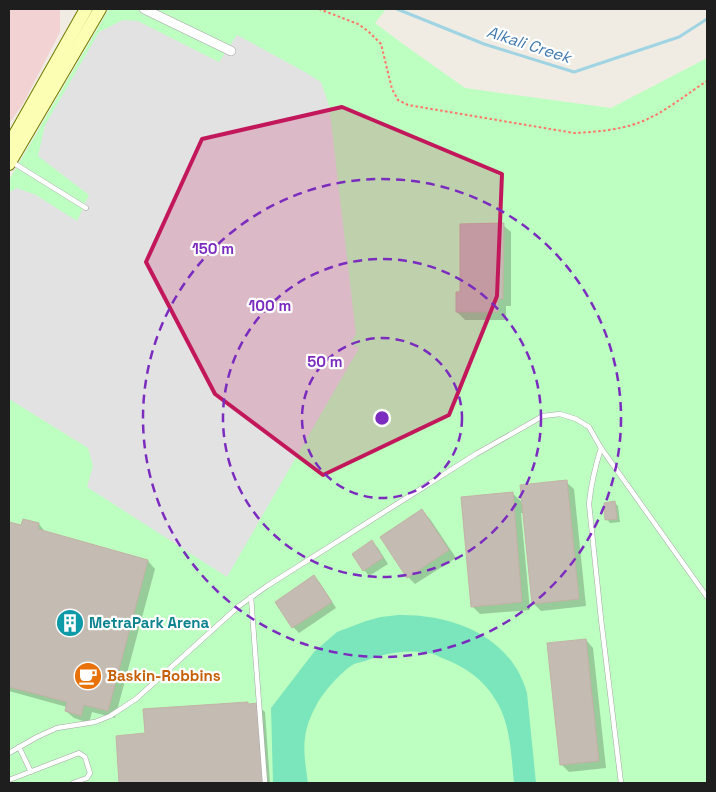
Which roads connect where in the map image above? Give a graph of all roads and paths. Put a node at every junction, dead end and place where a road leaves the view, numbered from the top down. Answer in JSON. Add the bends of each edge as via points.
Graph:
{"nodes":[{"id":1,"x":86,"y":9,"type":"edge"},
{"id":2,"x":100,"y":9,"type":"edge"},
{"id":3,"x":144,"y":9,"type":"edge"},
{"id":4,"x":320,"y":9,"type":"edge"},
{"id":5,"x":231,"y":51,"type":"dead end"},
{"id":6,"x":707,"y":81,"type":"edge"},
{"id":7,"x":9,"y":145,"type":"edge"},
{"id":8,"x":9,"y":162,"type":"edge"},
{"id":9,"x":86,"y":208,"type":"dead end"},
{"id":10,"x":601,"y":448,"type":"junction"},
{"id":11,"x":251,"y":597,"type":"junction"},
{"id":12,"x":707,"y":597,"type":"edge"},
{"id":13,"x":19,"y":747,"type":"junction"},
{"id":14,"x":9,"y":753,"type":"edge"},
{"id":15,"x":31,"y":772,"type":"junction"},
{"id":16,"x":9,"y":780,"type":"edge"},
{"id":17,"x":73,"y":783,"type":"edge"},
{"id":18,"x":265,"y":783,"type":"edge"},
{"id":19,"x":621,"y":783,"type":"edge"}],
"edges":[{"from":1,"to":7,"type":"main road"},
{"from":2,"to":8,"type":"main road"},
{"from":3,"to":5,"type":"street"},
{"from":4,"to":6,"type":"path","via":[[358,24],[381,44],[392,88],[398,100],[408,105],[574,133],[598,132],[639,123]]},
{"from":8,"to":9,"type":"lane"},
{"from":10,"to":11,"type":"lane","via":[[589,427],[576,419],[560,414],[543,416],[476,454]]},
{"from":10,"to":12,"type":"lane"},
{"from":10,"to":19,"type":"lane","via":[[591,485],[590,504]]},
{"from":11,"to":13,"type":"lane","via":[[136,699],[110,716],[95,722],[57,728]]},
{"from":11,"to":18,"type":"lane"},
{"from":13,"to":14,"type":"lane"},
{"from":13,"to":15,"type":"lane"},
{"from":15,"to":16,"type":"lane"},
{"from":15,"to":17,"type":"lane","via":[[79,753],[85,757],[90,773],[87,778]]}]}
